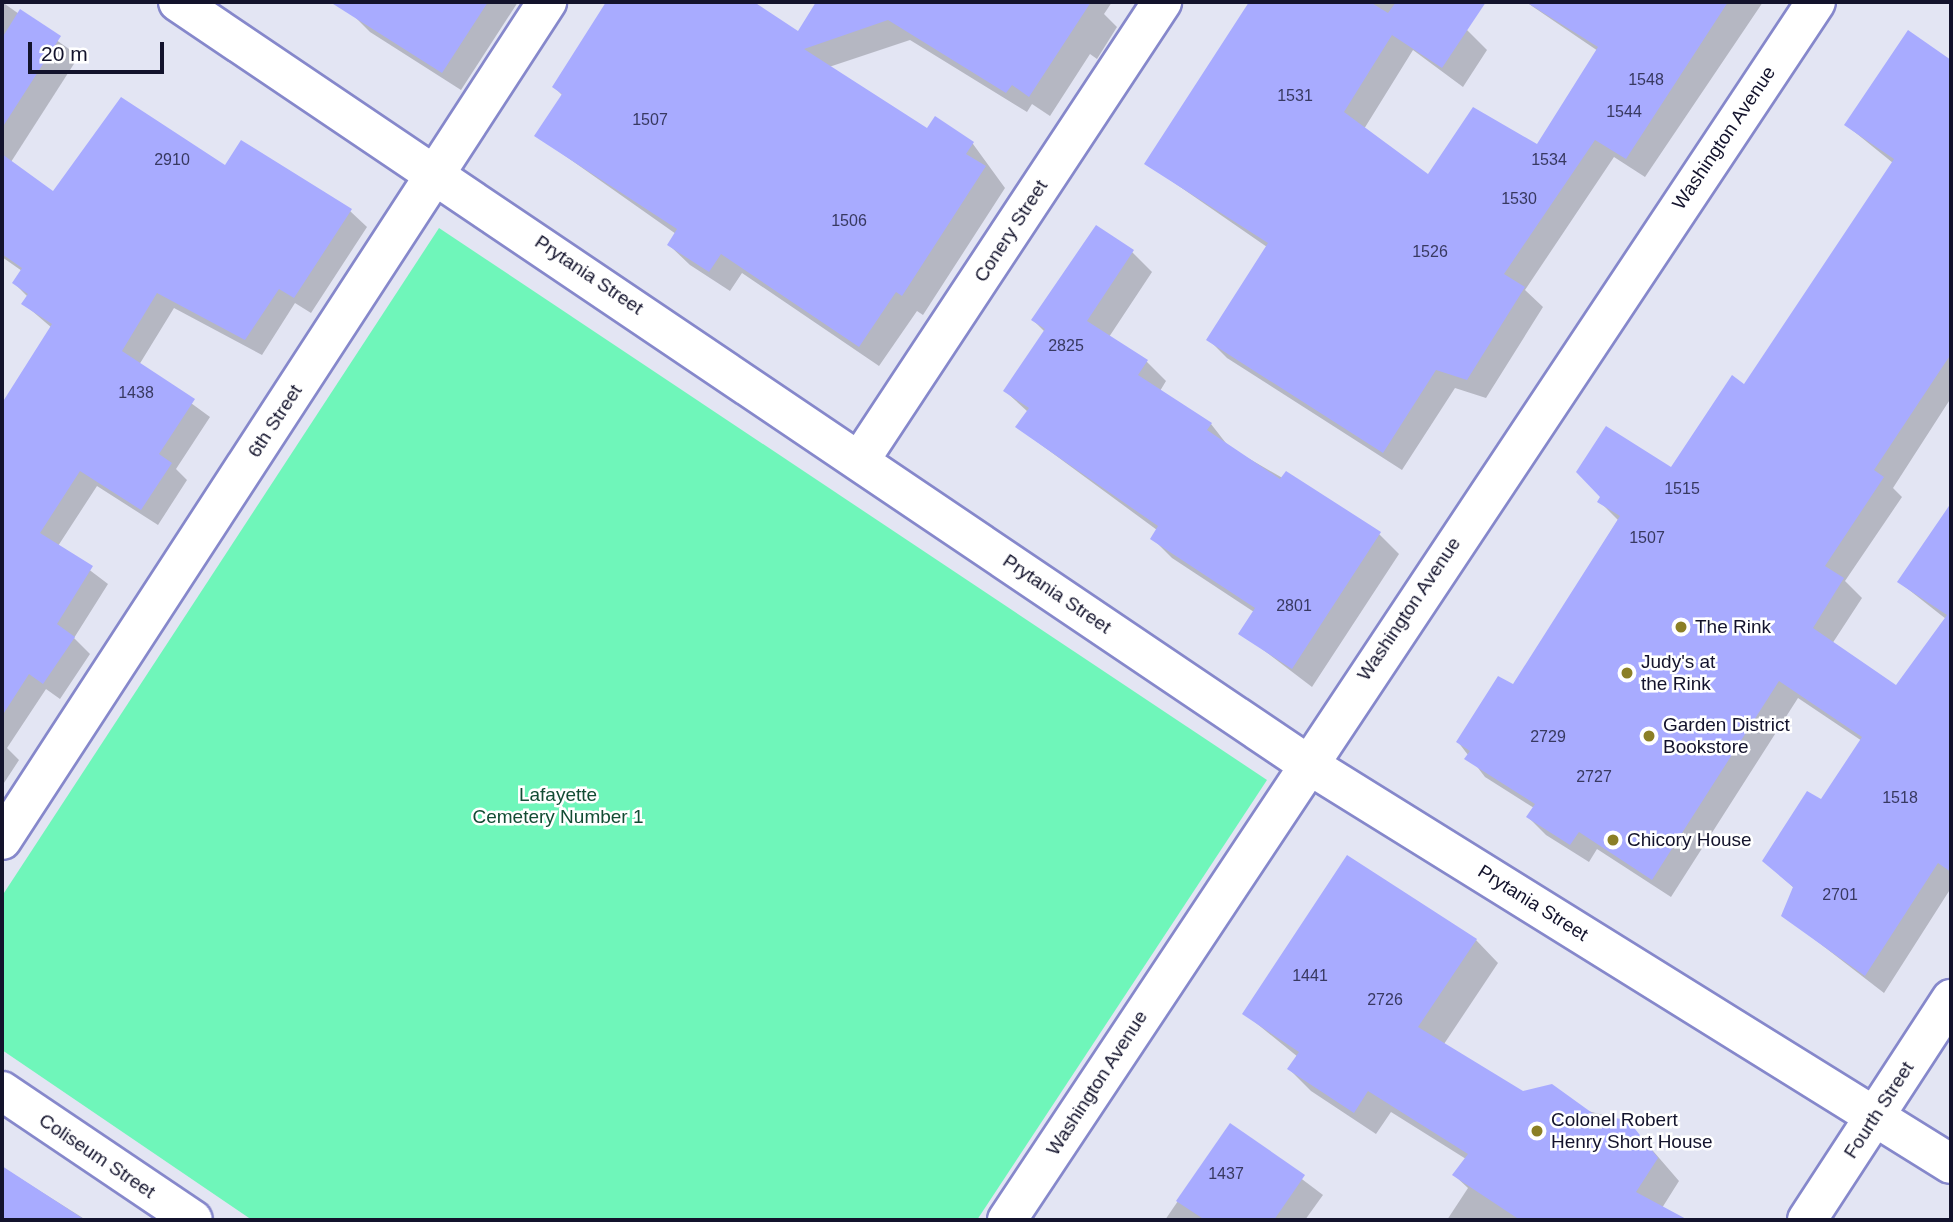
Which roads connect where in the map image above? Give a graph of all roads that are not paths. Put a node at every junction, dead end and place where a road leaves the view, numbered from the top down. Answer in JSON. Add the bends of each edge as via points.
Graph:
{"nodes":[{"id":1,"x":178,"y":2,"type":"edge"},
{"id":2,"x":547,"y":2,"type":"edge"},
{"id":3,"x":1162,"y":2,"type":"edge"},
{"id":4,"x":1816,"y":2,"type":"edge"},
{"id":5,"x":437,"y":171,"type":"junction"},
{"id":6,"x":860,"y":460,"type":"junction"},
{"id":7,"x":1306,"y":763,"type":"junction"},
{"id":8,"x":2,"y":841,"type":"edge"},
{"id":9,"x":1951,"y":999,"type":"edge"},
{"id":10,"x":2,"y":1091,"type":"edge"},
{"id":11,"x":1876,"y":1114,"type":"junction"},
{"id":12,"x":1951,"y":1164,"type":"edge"},
{"id":13,"x":193,"y":1220,"type":"edge"},
{"id":14,"x":1007,"y":1220,"type":"edge"},
{"id":15,"x":1807,"y":1220,"type":"edge"}],
"edges":[{"from":1,"to":5,"type":"street","name":"Prytania Street"},
{"from":2,"to":5,"type":"street","name":"6th Street"},
{"from":3,"to":6,"type":"street","name":"Conery Street"},
{"from":4,"to":7,"type":"street","name":"Washington Avenue"},
{"from":5,"to":6,"type":"street","name":"Prytania Street"},
{"from":5,"to":8,"type":"street","name":"6th Street"},
{"from":6,"to":7,"type":"street","name":"Prytania Street"},
{"from":7,"to":11,"type":"street","name":"Prytania Street"},
{"from":7,"to":14,"type":"street","name":"Washington Avenue"},
{"from":9,"to":11,"type":"street","name":"Fourth Street"},
{"from":10,"to":13,"type":"street","name":"Coliseum Street"},
{"from":11,"to":12,"type":"street","name":"Prytania Street"},
{"from":11,"to":15,"type":"street","name":"Fourth Street"}]}
